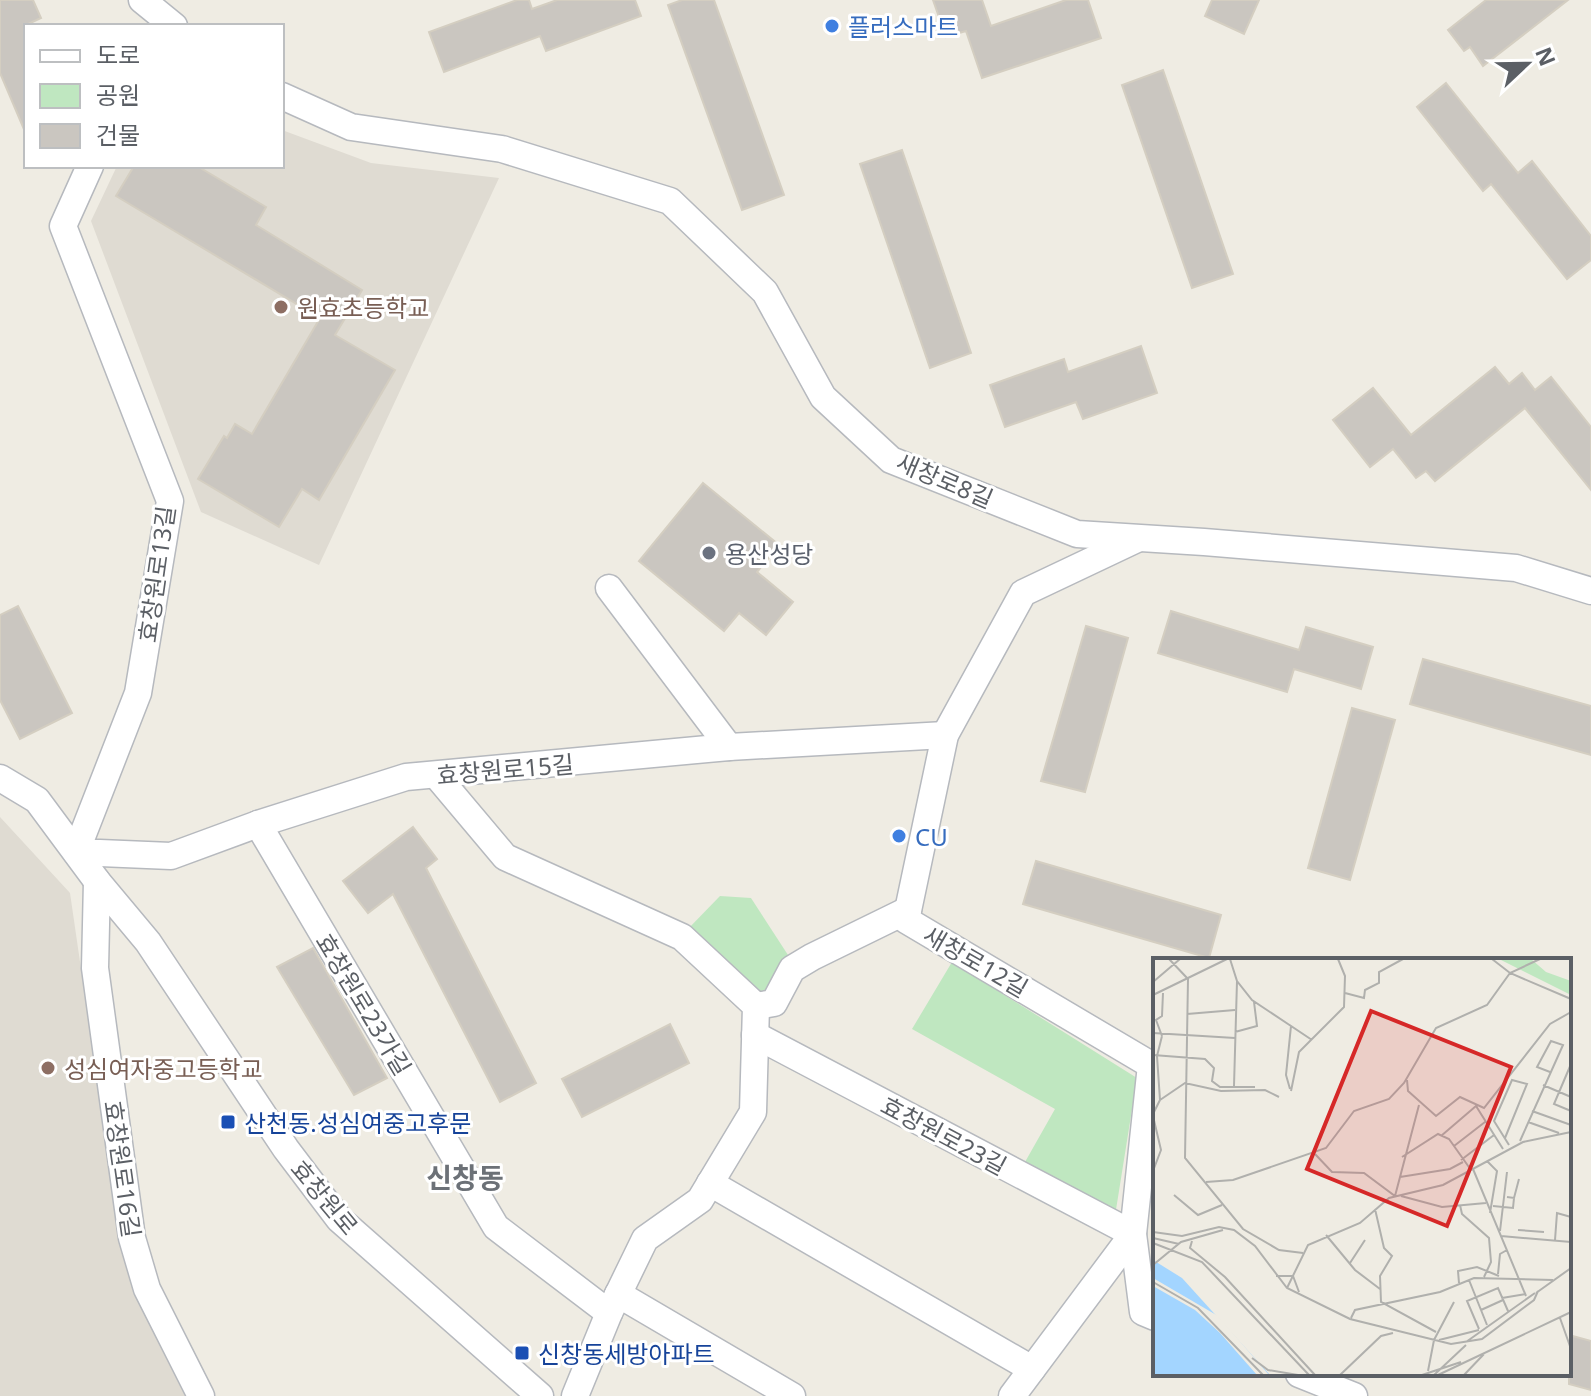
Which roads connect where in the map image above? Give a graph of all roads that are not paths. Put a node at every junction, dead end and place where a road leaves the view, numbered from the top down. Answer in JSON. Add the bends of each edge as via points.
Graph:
{"nodes":[{"id":1,"x":284,"y":97,"type":"edge"},
{"id":2,"x":89,"y":168,"type":"edge"},
{"id":3,"x":1140,"y":538,"type":"junction"},
{"id":4,"x":609,"y":588,"type":"dead end"},
{"id":5,"x":1591,"y":591,"type":"edge"},
{"id":6,"x":945,"y":735,"type":"junction"},
{"id":7,"x":729,"y":747,"type":"junction"},
{"id":8,"x":436,"y":775,"type":"junction"},
{"id":9,"x":0,"y":778,"type":"edge"},
{"id":10,"x":258,"y":824,"type":"junction"},
{"id":11,"x":76,"y":852,"type":"junction"},
{"id":12,"x":97,"y":881,"type":"junction"},
{"id":13,"x":908,"y":910,"type":"junction"},
{"id":14,"x":756,"y":1006,"type":"junction"},
{"id":15,"x":755,"y":1035,"type":"junction"},
{"id":16,"x":710,"y":1183,"type":"junction"},
{"id":17,"x":1133,"y":1234,"type":"junction"},
{"id":18,"x":613,"y":1304,"type":"junction"},
{"id":19,"x":1153,"y":1316,"type":"edge"},
{"id":20,"x":1032,"y":1369,"type":"junction"},
{"id":21,"x":1304,"y":1376,"type":"edge"},
{"id":22,"x":201,"y":1396,"type":"edge"},
{"id":23,"x":540,"y":1396,"type":"edge"},
{"id":24,"x":575,"y":1396,"type":"edge"},
{"id":25,"x":792,"y":1396,"type":"edge"},
{"id":26,"x":1012,"y":1396,"type":"edge"},
{"id":27,"x":1354,"y":1396,"type":"edge"}],
"edges":[{"from":1,"to":3,"type":"street","name":"새창로8길","via":[[351,127],[502,149],[670,201],[765,292],[823,397],[891,460],[1077,534]]},
{"from":2,"to":11,"type":"street","name":"효창원로13길","via":[[63,226],[170,501],[138,693]]},
{"from":3,"to":5,"type":"street","name":"새창로8길","via":[[1516,568]]},
{"from":3,"to":6,"type":"street","name":"새창로12길","via":[[1023,593]]},
{"from":4,"to":7,"type":"street"},
{"from":6,"to":7,"type":"street","name":"효창원로15길"},
{"from":6,"to":13,"type":"street","name":"새창로12길"},
{"from":7,"to":8,"type":"street","name":"효창원로15길"},
{"from":8,"to":10,"type":"street","name":"효창원로15길","via":[[406,777]]},
{"from":8,"to":14,"type":"street","via":[[505,857],[682,937]]},
{"from":9,"to":11,"type":"street","name":"효창원로","via":[[37,800]]},
{"from":10,"to":11,"type":"street","name":"효창원로15길","via":[[171,856]]},
{"from":10,"to":18,"type":"street","name":"효창원로23가길","via":[[496,1227]]},
{"from":11,"to":12,"type":"street","name":"효창원로"},
{"from":12,"to":22,"type":"street","name":"효창원로16길","via":[[95,968],[132,1238],[147,1289]]},
{"from":12,"to":23,"type":"street","name":"효창원로","via":[[148,942],[339,1219]]},
{"from":13,"to":14,"type":"street","via":[[792,969],[774,1003]]},
{"from":13,"to":17,"type":"street","name":"새창로12길","via":[[906,920],[1151,1065]]},
{"from":14,"to":15,"type":"street"},
{"from":15,"to":16,"type":"street","via":[[753,1112]]},
{"from":15,"to":17,"type":"street","name":"효창원로23길"},
{"from":16,"to":18,"type":"street","via":[[700,1200],[645,1239]]},
{"from":16,"to":20,"type":"street"},
{"from":17,"to":19,"type":"street","name":"새창로12길","via":[[1143,1312]]},
{"from":17,"to":20,"type":"street"},
{"from":18,"to":24,"type":"street"},
{"from":18,"to":25,"type":"street"},
{"from":20,"to":26,"type":"street"},
{"from":21,"to":27,"type":"street"}]}
